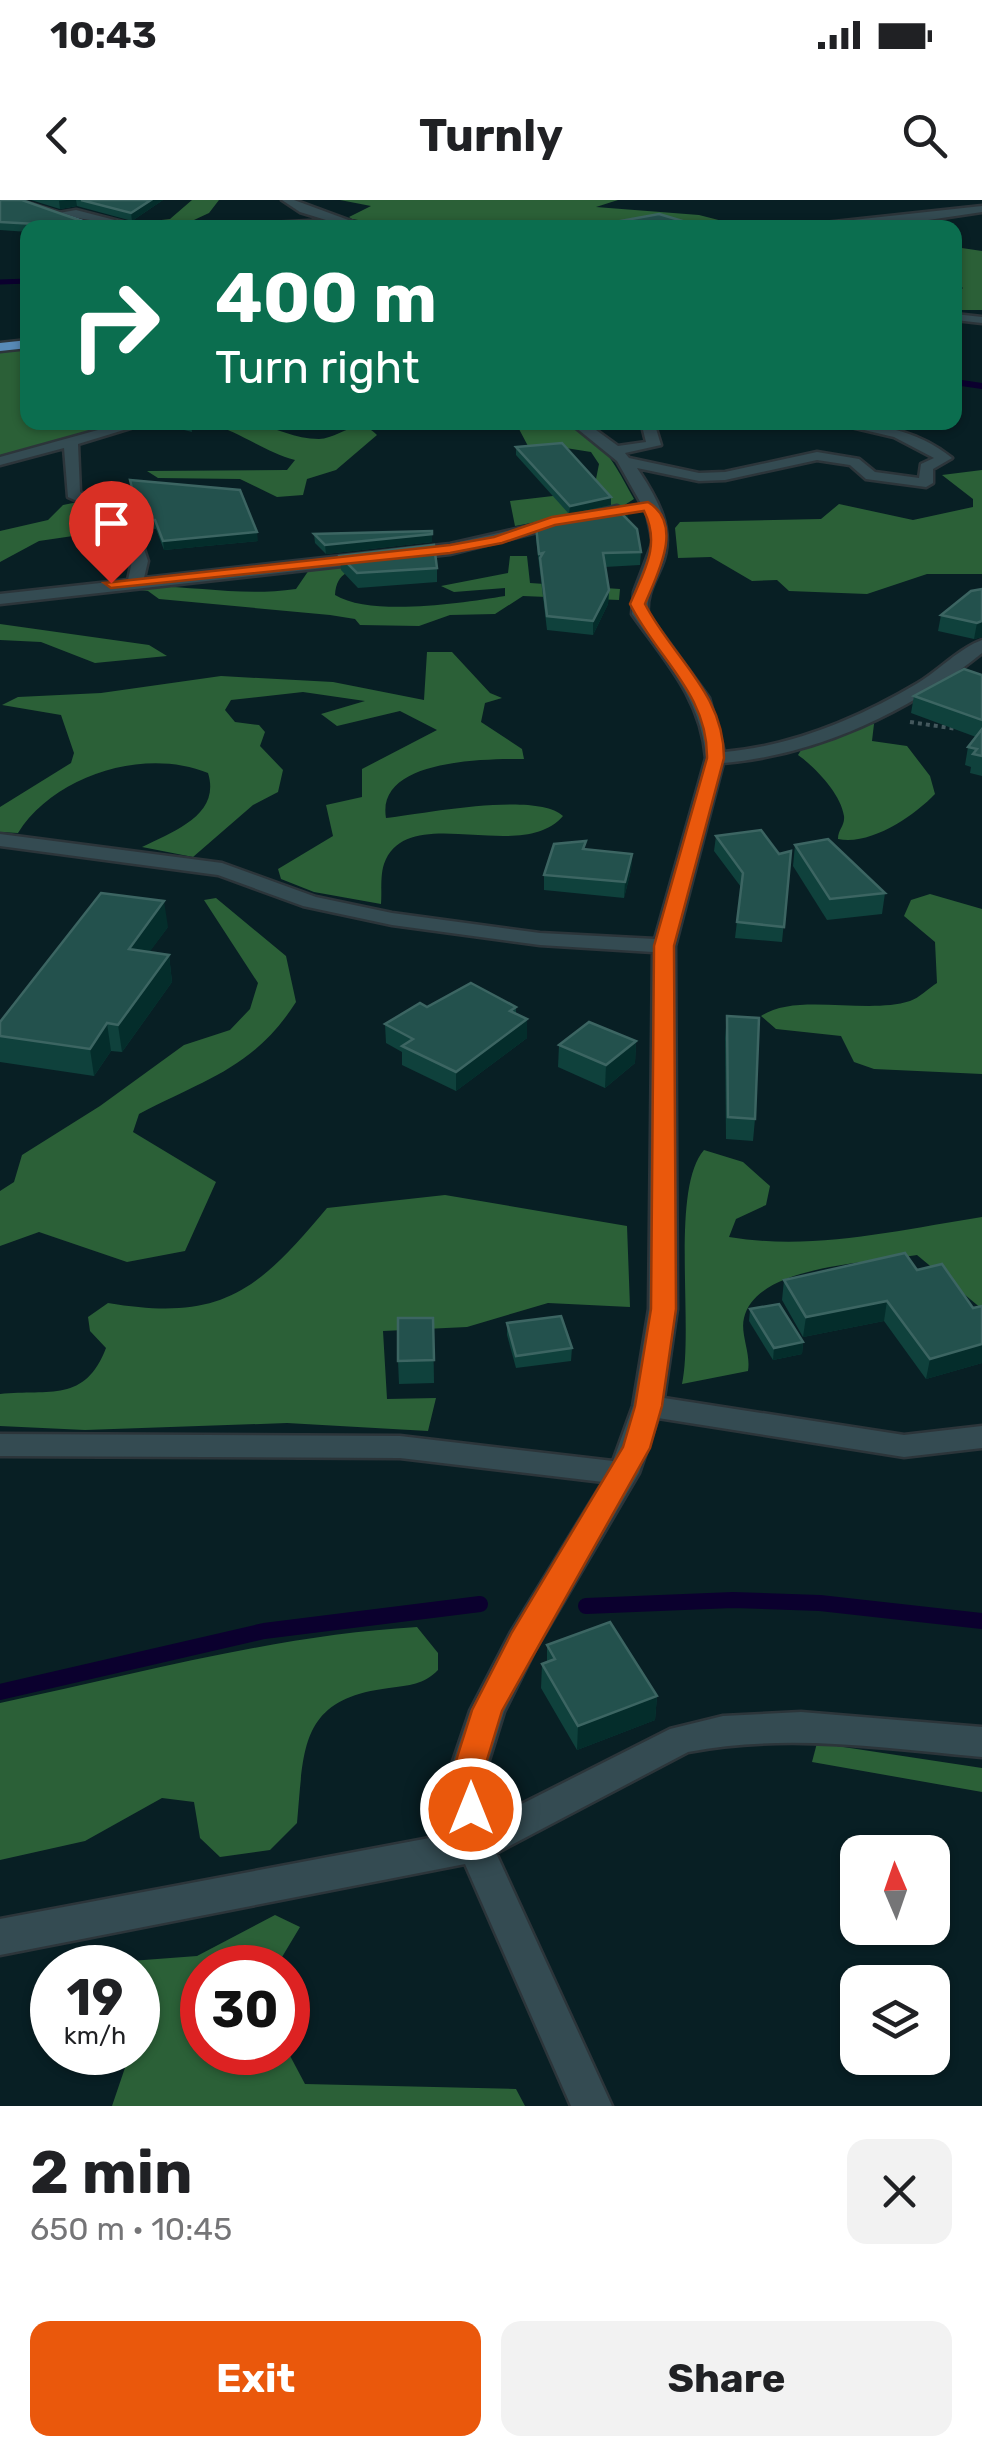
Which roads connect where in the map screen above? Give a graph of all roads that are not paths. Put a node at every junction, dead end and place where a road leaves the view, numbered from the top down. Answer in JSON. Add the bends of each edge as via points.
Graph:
{"nodes":[{"id":1,"x":8,"y":200,"type":"edge"},
{"id":2,"x":287,"y":200,"type":"edge"},
{"id":3,"x":982,"y":209,"type":"edge"},
{"id":4,"x":58,"y":214,"type":"junction"},
{"id":5,"x":78,"y":220,"type":"edge"},
{"id":6,"x":103,"y":220,"type":"edge"},
{"id":7,"x":338,"y":220,"type":"edge"},
{"id":8,"x":900,"y":220,"type":"edge"},
{"id":9,"x":118,"y":430,"type":"edge"},
{"id":10,"x":586,"y":430,"type":"edge"},
{"id":11,"x":649,"y":430,"type":"edge"},
{"id":12,"x":877,"y":430,"type":"edge"},
{"id":13,"x":72,"y":444,"type":"junction"},
{"id":14,"x":620,"y":455,"type":"junction"},
{"id":15,"x":0,"y":462,"type":"edge"},
{"id":16,"x":648,"y":506,"type":"junction"},
{"id":17,"x":136,"y":580,"type":"junction"},
{"id":18,"x":0,"y":599,"type":"edge"},
{"id":19,"x":982,"y":645,"type":"edge"},
{"id":20,"x":715,"y":758,"type":"junction"},
{"id":21,"x":0,"y":840,"type":"edge"},
{"id":22,"x":664,"y":946,"type":"junction"},
{"id":23,"x":648,"y":1406,"type":"junction"},
{"id":24,"x":982,"y":1438,"type":"edge"},
{"id":25,"x":0,"y":1446,"type":"edge"},
{"id":26,"x":624,"y":1474,"type":"junction"},
{"id":27,"x":982,"y":1742,"type":"edge"},
{"id":28,"x":475,"y":1846,"type":"junction"},
{"id":29,"x":0,"y":1936,"type":"edge"},
{"id":30,"x":592,"y":2106,"type":"edge"}],
"edges":[{"from":1,"to":4,"type":"main road"},
{"from":2,"to":7,"type":"street"},
{"from":3,"to":8,"type":"street"},
{"from":4,"to":5,"type":"main road"},
{"from":4,"to":6,"type":"street"},
{"from":9,"to":13,"type":"street"},
{"from":10,"to":14,"type":"street"},
{"from":11,"to":14,"type":"street","via":[[654,445]]},
{"from":12,"to":14,"type":"street","via":[[945,458],[926,467],[926,483],[871,476],[854,462],[817,456],[699,476]]},
{"from":13,"to":15,"type":"street"},
{"from":13,"to":17,"type":"street","via":[[73,494],[128,519],[140,561]]},
{"from":14,"to":16,"type":"street"},
{"from":16,"to":17,"type":"street","via":[[450,549]]},
{"from":16,"to":20,"type":"street","via":[[662,541],[638,604],[708,708]]},
{"from":17,"to":18,"type":"street"},
{"from":19,"to":20,"type":"street","via":[[870,716],[769,754]]},
{"from":20,"to":22,"type":"street"},
{"from":21,"to":22,"type":"street","via":[[222,869],[310,902],[392,920]]},
{"from":22,"to":23,"type":"street","via":[[663,1309]]},
{"from":23,"to":24,"type":"street","via":[[904,1446]]},
{"from":23,"to":26,"type":"street"},
{"from":25,"to":26,"type":"street","via":[[400,1447]]},
{"from":26,"to":28,"type":"street","via":[[487,1710],[468,1773]]},
{"from":27,"to":28,"type":"street","via":[[801,1726],[682,1739]]},
{"from":28,"to":29,"type":"street"},
{"from":28,"to":30,"type":"street"}]}
